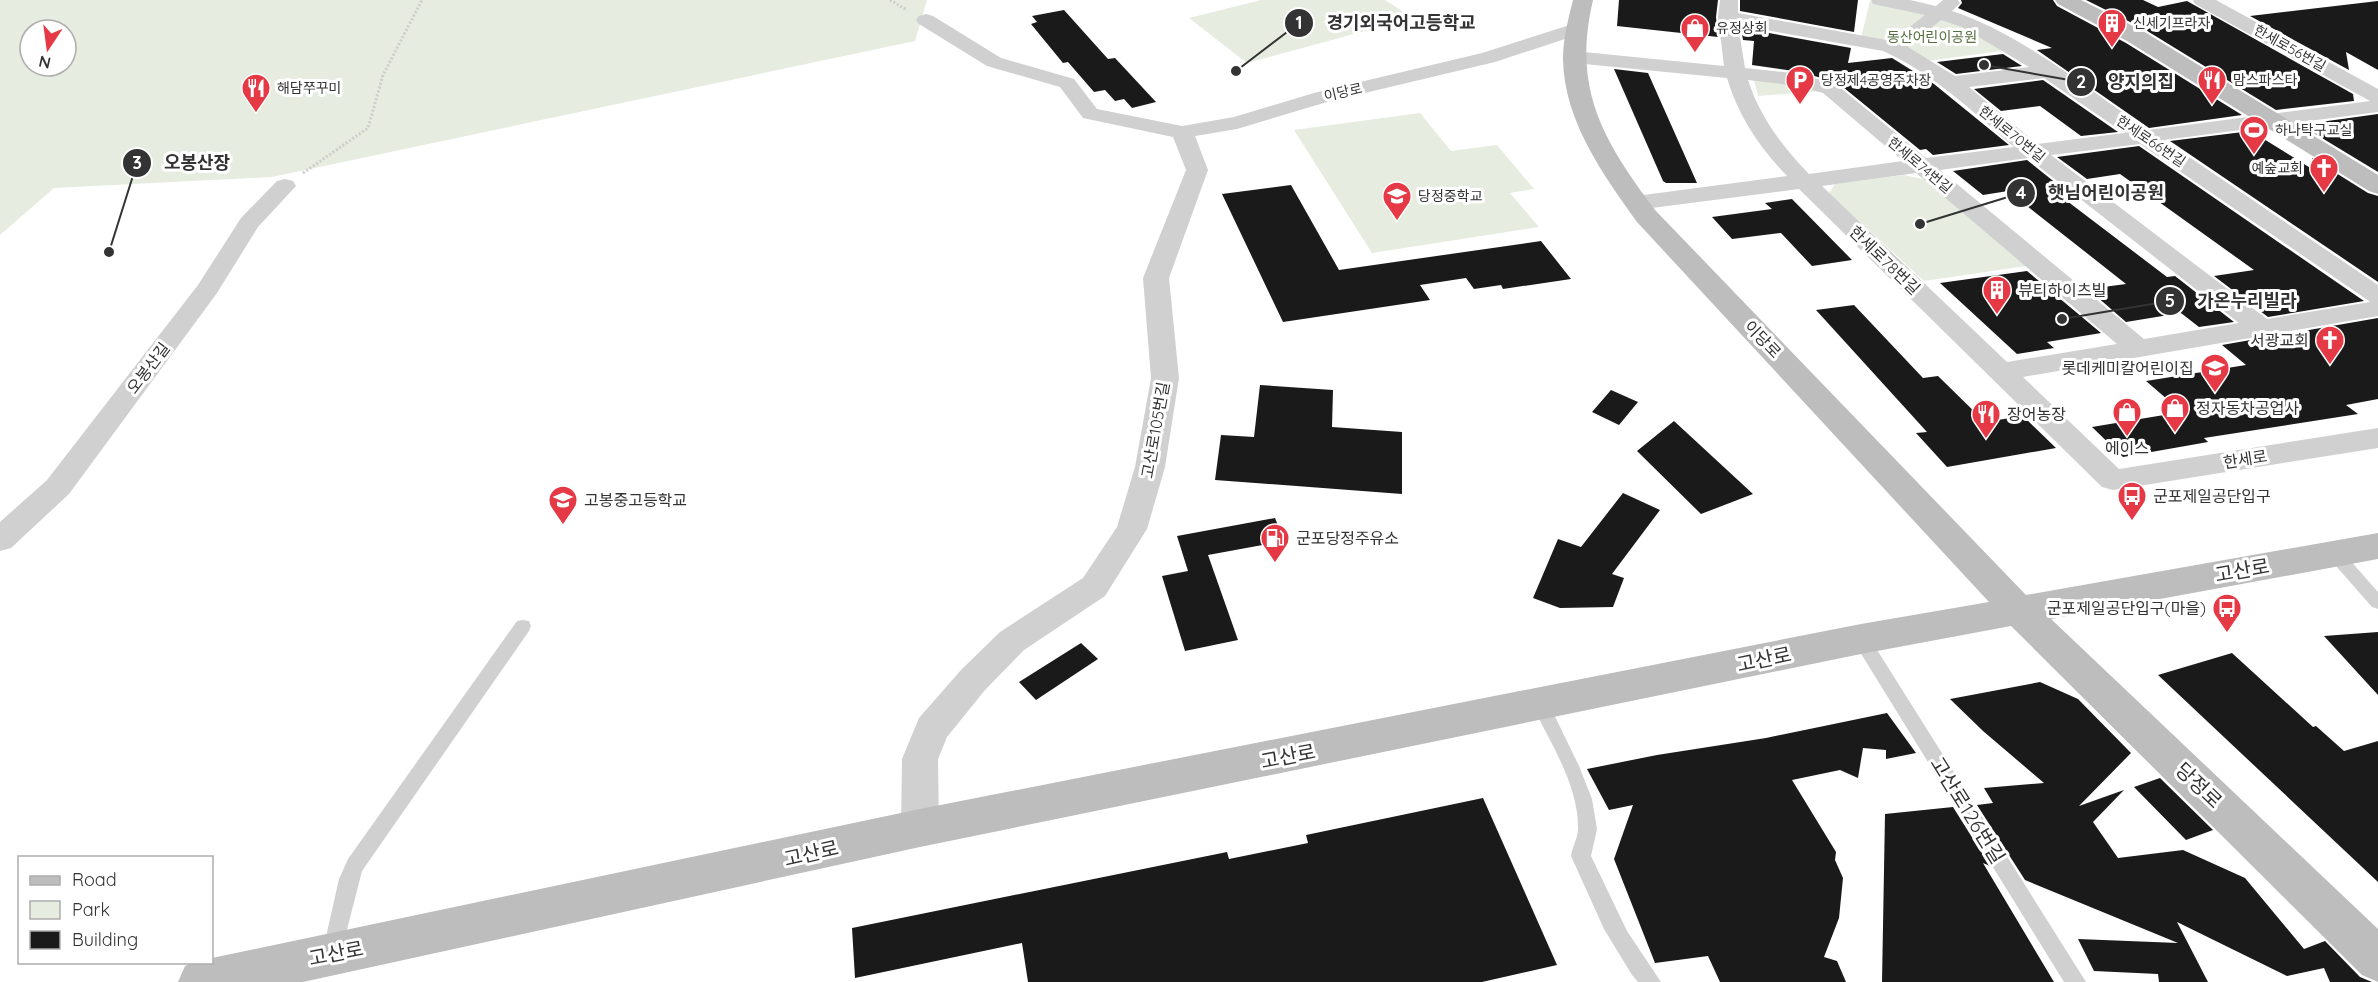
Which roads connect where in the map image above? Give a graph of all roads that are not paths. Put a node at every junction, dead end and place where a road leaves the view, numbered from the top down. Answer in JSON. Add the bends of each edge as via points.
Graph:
{"nodes":[{"id":1,"x":1583,"y":0,"type":"edge"},
{"id":2,"x":1880,"y":0,"type":"edge"},
{"id":3,"x":2065,"y":0,"type":"edge"},
{"id":4,"x":2202,"y":0,"type":"edge"},
{"id":5,"x":1946,"y":6,"type":"edge"},
{"id":6,"x":1728,"y":8,"type":"edge"},
{"id":7,"x":926,"y":20,"type":"dead end"},
{"id":8,"x":1573,"y":30,"type":"junction"},
{"id":9,"x":1895,"y":48,"type":"junction"},
{"id":10,"x":1574,"y":57,"type":"junction"},
{"id":11,"x":2048,"y":71,"type":"junction"},
{"id":12,"x":1737,"y":72,"type":"junction"},
{"id":13,"x":1949,"y":83,"type":"junction"},
{"id":14,"x":2378,"y":97,"type":"edge"},
{"id":15,"x":2378,"y":106,"type":"edge"},
{"id":16,"x":2274,"y":121,"type":"junction"},
{"id":17,"x":1182,"y":132,"type":"junction"},
{"id":18,"x":2145,"y":137,"type":"junction"},
{"id":19,"x":2033,"y":152,"type":"junction"},
{"id":20,"x":1922,"y":166,"type":"junction"},
{"id":21,"x":1804,"y":181,"type":"junction"},
{"id":22,"x":285,"y":186,"type":"road end"},
{"id":23,"x":2378,"y":186,"type":"edge"},
{"id":24,"x":1636,"y":203,"type":"junction"},
{"id":25,"x":2378,"y":296,"type":"edge"},
{"id":26,"x":2378,"y":308,"type":"edge"},
{"id":27,"x":2262,"y":328,"type":"junction"},
{"id":28,"x":2139,"y":349,"type":"junction"},
{"id":29,"x":2000,"y":372,"type":"junction"},
{"id":30,"x":2378,"y":438,"type":"edge"},
{"id":31,"x":2113,"y":480,"type":"joint"},
{"id":32,"x":0,"y":540,"type":"edge"},
{"id":33,"x":2378,"y":546,"type":"edge"},
{"id":34,"x":2334,"y":554,"type":"junction"},
{"id":35,"x":2378,"y":603,"type":"edge"},
{"id":36,"x":2020,"y":612,"type":"junction"},
{"id":37,"x":523,"y":626,"type":"dead end"},
{"id":38,"x":1861,"y":639,"type":"junction"},
{"id":39,"x":1541,"y":705,"type":"junction"},
{"id":40,"x":920,"y":828,"type":"junction"},
{"id":41,"x":333,"y":953,"type":"junction"},
{"id":42,"x":2378,"y":960,"type":"edge"},
{"id":43,"x":201,"y":982,"type":"edge"},
{"id":44,"x":1652,"y":982,"type":"edge"},
{"id":45,"x":2076,"y":982,"type":"edge"}],
"edges":[{"from":1,"to":8,"type":"street","name":"이당로"},
{"from":2,"to":5,"type":"street","name":"한세로66번길"},
{"from":3,"to":16,"type":"street","via":[[2135,36]]},
{"from":4,"to":14,"type":"street","name":"한세로56번길"},
{"from":5,"to":9,"type":"street"},
{"from":5,"to":11,"type":"street","name":"한세로66번길"},
{"from":6,"to":9,"type":"street","name":"한세로70번길"},
{"from":6,"to":12,"type":"street","name":"한세로78번길","via":[[1727,36]]},
{"from":7,"to":17,"type":"street","via":[[994,62],[1067,83],[1090,114]]},
{"from":8,"to":10,"type":"street","name":"이당로"},
{"from":8,"to":17,"type":"street","name":"이당로","via":[[1488,58],[1321,97],[1237,123]]},
{"from":9,"to":13,"type":"street","name":"한세로70번길"},
{"from":10,"to":12,"type":"street","name":"한세로74번길"},
{"from":10,"to":24,"type":"street","name":"이당로","via":[[1578,98],[1599,145]]},
{"from":11,"to":13,"type":"street"},
{"from":11,"to":18,"type":"street","name":"한세로66번길"},
{"from":12,"to":20,"type":"street","name":"한세로74번길","via":[[1801,80],[1830,89]]},
{"from":12,"to":21,"type":"street","name":"한세로78번길","via":[[1761,130]]},
{"from":13,"to":19,"type":"street","name":"한세로70번길"},
{"from":15,"to":16,"type":"street"},
{"from":16,"to":18,"type":"street"},
{"from":16,"to":23,"type":"street"},
{"from":17,"to":40,"type":"street","name":"고산로105번길","via":[[1197,170],[1156,278],[1165,378],[1150,467],[1132,529],[1094,587],[1012,641],[932,729],[920,759]]},
{"from":18,"to":19,"type":"street"},
{"from":18,"to":25,"type":"street","name":"한세로66번길"},
{"from":19,"to":20,"type":"street"},
{"from":19,"to":27,"type":"street","name":"한세로70번길"},
{"from":20,"to":21,"type":"street"},
{"from":20,"to":28,"type":"street","name":"한세로74번길"},
{"from":21,"to":24,"type":"street"},
{"from":21,"to":29,"type":"street","name":"한세로78번길"},
{"from":22,"to":32,"type":"street","name":"오봉산길","via":[[249,223],[208,288],[58,487]]},
{"from":24,"to":36,"type":"street","name":"이당로"},
{"from":26,"to":27,"type":"street"},
{"from":27,"to":28,"type":"street"},
{"from":28,"to":29,"type":"street"},
{"from":29,"to":31,"type":"street","name":"한세로78번길"},
{"from":30,"to":31,"type":"street","name":"한세로"},
{"from":33,"to":34,"type":"street","name":"고산로"},
{"from":34,"to":35,"type":"lane"},
{"from":34,"to":36,"type":"street","name":"고산로"},
{"from":36,"to":38,"type":"street","name":"고산로"},
{"from":36,"to":42,"type":"street","name":"당정로"},
{"from":37,"to":41,"type":"lane","via":[[355,865]]},
{"from":38,"to":39,"type":"street","name":"고산로"},
{"from":38,"to":45,"type":"lane","name":"고산로126번길"},
{"from":39,"to":40,"type":"street","name":"고산로"},
{"from":39,"to":44,"type":"lane","via":[[1582,795],[1588,832],[1581,856],[1619,940]]},
{"from":40,"to":41,"type":"street","name":"고산로"},
{"from":41,"to":43,"type":"street","name":"고산로"}]}
